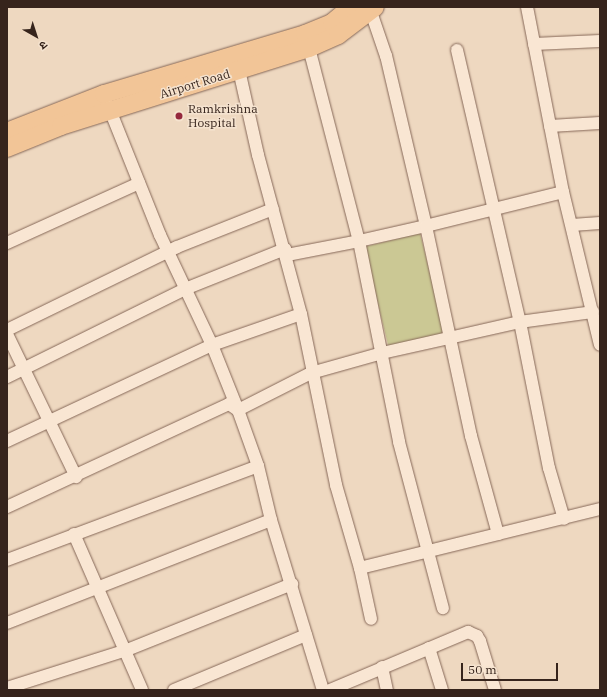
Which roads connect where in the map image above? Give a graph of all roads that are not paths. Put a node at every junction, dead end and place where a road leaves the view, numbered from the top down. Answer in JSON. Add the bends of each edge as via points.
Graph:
{"nodes":[{"id":1,"x":351,"y":7,"type":"edge"},
{"id":2,"x":527,"y":7,"type":"edge"},
{"id":3,"x":373,"y":10,"type":"edge"},
{"id":4,"x":600,"y":41,"type":"edge"},
{"id":5,"x":534,"y":44,"type":"junction"},
{"id":6,"x":309,"y":48,"type":"junction"},
{"id":7,"x":457,"y":50,"type":"dead end"},
{"id":8,"x":239,"y":70,"type":"junction"},
{"id":9,"x":107,"y":102,"type":"junction"},
{"id":10,"x":600,"y":123,"type":"edge"},
{"id":11,"x":550,"y":126,"type":"junction"},
{"id":12,"x":7,"y":132,"type":"edge"},
{"id":13,"x":7,"y":148,"type":"edge"},
{"id":14,"x":139,"y":183,"type":"junction"},
{"id":15,"x":563,"y":192,"type":"junction"},
{"id":16,"x":273,"y":209,"type":"junction"},
{"id":17,"x":494,"y":210,"type":"junction"},
{"id":18,"x":600,"y":223,"type":"edge"},
{"id":19,"x":572,"y":225,"type":"junction"},
{"id":20,"x":426,"y":226,"type":"junction"},
{"id":21,"x":359,"y":241,"type":"junction"},
{"id":22,"x":7,"y":243,"type":"edge"},
{"id":23,"x":167,"y":251,"type":"junction"},
{"id":24,"x":286,"y":252,"type":"junction"},
{"id":25,"x":185,"y":289,"type":"junction"},
{"id":26,"x":593,"y":312,"type":"junction"},
{"id":27,"x":301,"y":314,"type":"junction"},
{"id":28,"x":520,"y":322,"type":"junction"},
{"id":29,"x":7,"y":330,"type":"edge"},
{"id":30,"x":7,"y":334,"type":"edge"},
{"id":31,"x":449,"y":338,"type":"junction"},
{"id":32,"x":212,"y":345,"type":"junction"},
{"id":33,"x":600,"y":345,"type":"edge"},
{"id":34,"x":382,"y":353,"type":"junction"},
{"id":35,"x":24,"y":369,"type":"junction"},
{"id":36,"x":311,"y":373,"type":"junction"},
{"id":37,"x":7,"y":377,"type":"edge"},
{"id":38,"x":238,"y":410,"type":"junction"},
{"id":39,"x":49,"y":423,"type":"junction"},
{"id":40,"x":7,"y":441,"type":"edge"},
{"id":41,"x":258,"y":466,"type":"junction"},
{"id":42,"x":76,"y":477,"type":"junction"},
{"id":43,"x":7,"y":506,"type":"edge"},
{"id":44,"x":600,"y":509,"type":"edge"},
{"id":45,"x":564,"y":519,"type":"junction"},
{"id":46,"x":270,"y":520,"type":"junction"},
{"id":47,"x":74,"y":534,"type":"junction"},
{"id":48,"x":498,"y":534,"type":"junction"},
{"id":49,"x":428,"y":551,"type":"junction"},
{"id":50,"x":7,"y":560,"type":"edge"},
{"id":51,"x":360,"y":568,"type":"junction"},
{"id":52,"x":292,"y":584,"type":"junction"},
{"id":53,"x":99,"y":589,"type":"junction"},
{"id":54,"x":443,"y":608,"type":"dead end"},
{"id":55,"x":371,"y":620,"type":"dead end"},
{"id":56,"x":7,"y":623,"type":"edge"},
{"id":57,"x":306,"y":635,"type":"junction"},
{"id":58,"x":429,"y":648,"type":"junction"},
{"id":59,"x":127,"y":650,"type":"junction"},
{"id":60,"x":382,"y":667,"type":"junction"},
{"id":61,"x":201,"y":685,"type":"edge"},
{"id":62,"x":7,"y":688,"type":"edge"},
{"id":63,"x":142,"y":690,"type":"edge"},
{"id":64,"x":174,"y":690,"type":"edge"},
{"id":65,"x":324,"y":690,"type":"edge"},
{"id":66,"x":330,"y":690,"type":"edge"},
{"id":67,"x":386,"y":690,"type":"edge"},
{"id":68,"x":442,"y":690,"type":"edge"},
{"id":69,"x":495,"y":690,"type":"edge"}],
"edges":[{"from":1,"to":9,"type":"main road","name":"Airport Road","via":[[332,23],[305,34]]},
{"from":2,"to":5,"type":"street"},
{"from":3,"to":6,"type":"main road","name":"Airport Road","via":[[338,35]]},
{"from":3,"to":20,"type":"street"},
{"from":4,"to":5,"type":"street"},
{"from":5,"to":11,"type":"street"},
{"from":6,"to":8,"type":"main road","name":"Airport Road"},
{"from":6,"to":21,"type":"street"},
{"from":7,"to":17,"type":"street"},
{"from":8,"to":9,"type":"main road","name":"Airport Road"},
{"from":8,"to":16,"type":"street"},
{"from":9,"to":12,"type":"main road","name":"Airport Road"},
{"from":9,"to":13,"type":"main road","name":"Airport Road"},
{"from":9,"to":14,"type":"street"},
{"from":10,"to":11,"type":"street"},
{"from":11,"to":15,"type":"street"},
{"from":14,"to":22,"type":"street"},
{"from":14,"to":23,"type":"street"},
{"from":15,"to":17,"type":"street"},
{"from":15,"to":19,"type":"street"},
{"from":16,"to":23,"type":"street"},
{"from":16,"to":24,"type":"street"},
{"from":17,"to":20,"type":"street"},
{"from":17,"to":28,"type":"street"},
{"from":18,"to":19,"type":"street"},
{"from":19,"to":26,"type":"street"},
{"from":20,"to":21,"type":"street"},
{"from":20,"to":31,"type":"street"},
{"from":21,"to":24,"type":"street"},
{"from":21,"to":34,"type":"street"},
{"from":23,"to":25,"type":"street"},
{"from":23,"to":29,"type":"street"},
{"from":24,"to":25,"type":"street"},
{"from":24,"to":27,"type":"street"},
{"from":25,"to":32,"type":"street"},
{"from":25,"to":35,"type":"street"},
{"from":26,"to":28,"type":"street"},
{"from":26,"to":33,"type":"street"},
{"from":27,"to":32,"type":"street"},
{"from":27,"to":36,"type":"street"},
{"from":28,"to":31,"type":"street"},
{"from":28,"to":45,"type":"street","via":[[549,468]]},
{"from":30,"to":35,"type":"street"},
{"from":31,"to":34,"type":"street"},
{"from":31,"to":48,"type":"street","via":[[471,436]]},
{"from":32,"to":38,"type":"street"},
{"from":32,"to":39,"type":"street"},
{"from":34,"to":36,"type":"street"},
{"from":34,"to":49,"type":"street","via":[[411,495]]},
{"from":35,"to":37,"type":"street"},
{"from":35,"to":39,"type":"street"},
{"from":36,"to":38,"type":"street"},
{"from":36,"to":51,"type":"street","via":[[336,485]]},
{"from":38,"to":41,"type":"street"},
{"from":38,"to":42,"type":"street","via":[[229,404]]},
{"from":39,"to":40,"type":"street"},
{"from":39,"to":42,"type":"street"},
{"from":41,"to":46,"type":"street"},
{"from":41,"to":47,"type":"street"},
{"from":42,"to":43,"type":"street"},
{"from":44,"to":45,"type":"street"},
{"from":45,"to":48,"type":"street"},
{"from":46,"to":52,"type":"street"},
{"from":46,"to":53,"type":"street"},
{"from":47,"to":50,"type":"street"},
{"from":47,"to":53,"type":"street"},
{"from":48,"to":49,"type":"street"},
{"from":49,"to":51,"type":"street"},
{"from":49,"to":54,"type":"street"},
{"from":51,"to":55,"type":"street"},
{"from":52,"to":57,"type":"street"},
{"from":52,"to":59,"type":"street"},
{"from":53,"to":56,"type":"street"},
{"from":53,"to":59,"type":"street"},
{"from":57,"to":61,"type":"street"},
{"from":57,"to":65,"type":"street"},
{"from":58,"to":60,"type":"street"},
{"from":58,"to":68,"type":"street"},
{"from":58,"to":69,"type":"street","via":[[468,632],[477,636]]},
{"from":59,"to":62,"type":"street"},
{"from":59,"to":63,"type":"street"},
{"from":60,"to":66,"type":"street"},
{"from":60,"to":67,"type":"street"},
{"from":61,"to":64,"type":"street"}]}
